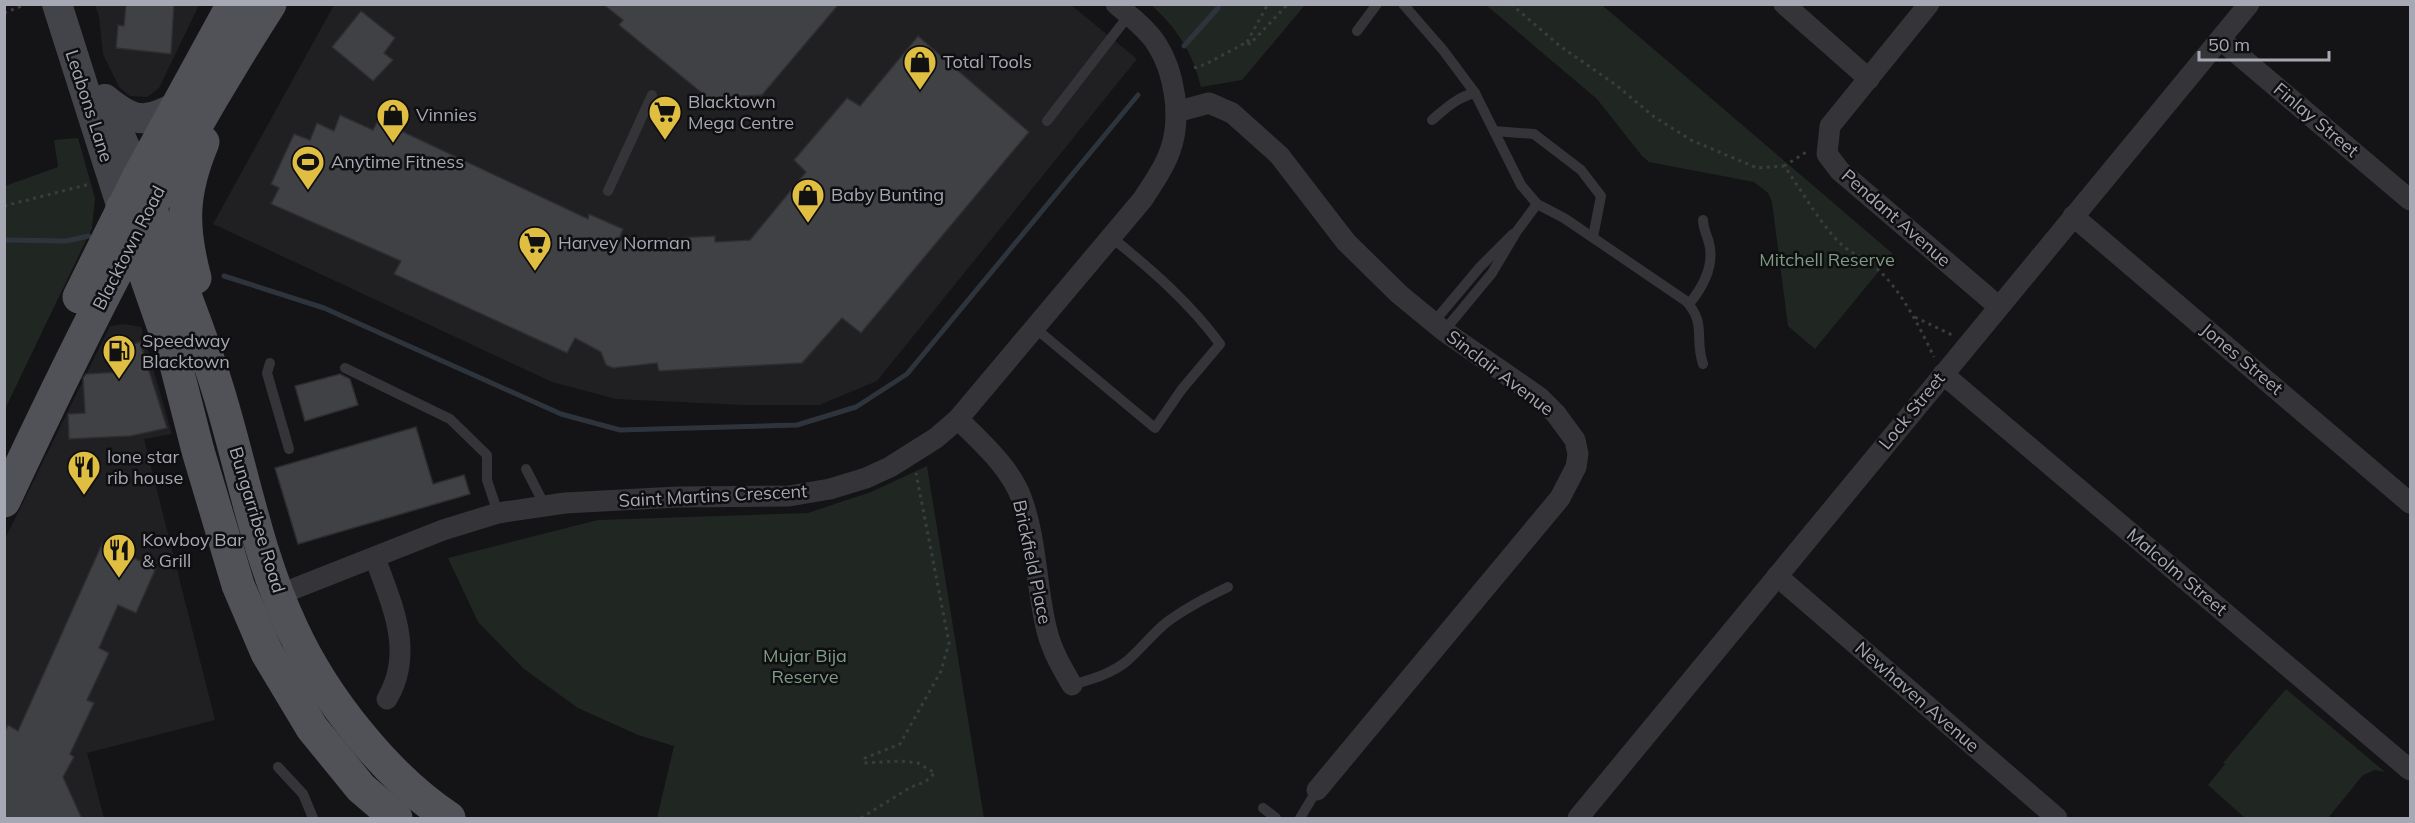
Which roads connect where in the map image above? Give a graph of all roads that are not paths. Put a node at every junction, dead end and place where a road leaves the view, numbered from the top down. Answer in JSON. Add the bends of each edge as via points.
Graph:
{"nodes":[{"id":1,"x":57,"y":4,"type":"edge"},
{"id":2,"x":73,"y":4,"type":"edge"},
{"id":3,"x":233,"y":4,"type":"edge"},
{"id":4,"x":270,"y":4,"type":"edge"},
{"id":5,"x":1377,"y":4,"type":"edge"},
{"id":6,"x":1403,"y":4,"type":"edge"},
{"id":7,"x":1784,"y":4,"type":"edge"},
{"id":8,"x":1929,"y":4,"type":"edge"},
{"id":9,"x":2249,"y":4,"type":"edge"},
{"id":10,"x":1123,"y":10,"type":"edge"},
{"id":11,"x":1357,"y":31,"type":"dead end"},
{"id":12,"x":2221,"y":40,"type":"junction"},
{"id":13,"x":235,"y":59,"type":"junction"},
{"id":14,"x":1869,"y":79,"type":"junction"},
{"id":15,"x":1475,"y":93,"type":"junction"},
{"id":16,"x":652,"y":95,"type":"dead end"},
{"id":17,"x":105,"y":99,"type":"junction"},
{"id":18,"x":176,"y":106,"type":"junction"},
{"id":19,"x":1176,"y":112,"type":"junction"},
{"id":20,"x":1432,"y":120,"type":"dead end"},
{"id":21,"x":1047,"y":121,"type":"dead end"},
{"id":22,"x":1494,"y":131,"type":"junction"},
{"id":23,"x":138,"y":178,"type":"junction"},
{"id":24,"x":608,"y":191,"type":"dead end"},
{"id":25,"x":2410,"y":200,"type":"edge"},
{"id":26,"x":1538,"y":204,"type":"junction"},
{"id":27,"x":136,"y":208,"type":"junction"},
{"id":28,"x":2073,"y":216,"type":"junction"},
{"id":29,"x":1703,"y":220,"type":"dead end"},
{"id":30,"x":1111,"y":237,"type":"junction"},
{"id":31,"x":1593,"y":237,"type":"junction"},
{"id":32,"x":133,"y":238,"type":"junction"},
{"id":33,"x":1689,"y":304,"type":"junction"},
{"id":34,"x":1998,"y":306,"type":"junction"},
{"id":35,"x":1439,"y":327,"type":"junction"},
{"id":36,"x":1035,"y":328,"type":"junction"},
{"id":37,"x":73,"y":357,"type":"junction"},
{"id":38,"x":174,"y":357,"type":"junction"},
{"id":39,"x":270,"y":363,"type":"dead end"},
{"id":40,"x":1703,"y":364,"type":"dead end"},
{"id":41,"x":1939,"y":366,"type":"junction"},
{"id":42,"x":345,"y":368,"type":"dead end"},
{"id":43,"x":218,"y":388,"type":"junction"},
{"id":44,"x":958,"y":419,"type":"junction"},
{"id":45,"x":289,"y":449,"type":"dead end"},
{"id":46,"x":4,"y":452,"type":"edge"},
{"id":47,"x":526,"y":469,"type":"dead end"},
{"id":48,"x":4,"y":501,"type":"edge"},
{"id":49,"x":2410,"y":503,"type":"edge"},
{"id":50,"x":545,"y":507,"type":"junction"},
{"id":51,"x":498,"y":513,"type":"junction"},
{"id":52,"x":375,"y":558,"type":"junction"},
{"id":53,"x":1778,"y":576,"type":"junction"},
{"id":54,"x":1228,"y":587,"type":"dead end"},
{"id":55,"x":278,"y":595,"type":"junction"},
{"id":56,"x":1072,"y":685,"type":"joint"},
{"id":57,"x":387,"y":699,"type":"dead end"},
{"id":58,"x":278,"y":767,"type":"dead end"},
{"id":59,"x":2410,"y":770,"type":"edge"},
{"id":60,"x":1317,"y":790,"type":"joint"},
{"id":61,"x":1263,"y":808,"type":"dead end"},
{"id":62,"x":313,"y":819,"type":"edge"},
{"id":63,"x":396,"y":819,"type":"edge"},
{"id":64,"x":449,"y":819,"type":"edge"},
{"id":65,"x":1276,"y":819,"type":"edge"},
{"id":66,"x":1300,"y":819,"type":"edge"},
{"id":67,"x":1578,"y":819,"type":"edge"},
{"id":68,"x":2057,"y":819,"type":"edge"}],
"edges":[{"from":1,"to":27,"type":"street","name":"Leabons Lane"},
{"from":2,"to":17,"type":"street","name":"Leabons Lane","via":[[86,53]]},
{"from":3,"to":18,"type":"main road","name":"Blacktown Road"},
{"from":4,"to":13,"type":"main road","name":"Blacktown Road"},
{"from":5,"to":11,"type":"lane"},
{"from":6,"to":15,"type":"lane"},
{"from":7,"to":14,"type":"street"},
{"from":8,"to":14,"type":"street"},
{"from":9,"to":12,"type":"street","name":"Lock Street"},
{"from":10,"to":19,"type":"street","name":"Saint Martins Crescent","via":[[1156,44],[1163,57]]},
{"from":10,"to":21,"type":"lane"},
{"from":12,"to":25,"type":"street","name":"Finlay Street"},
{"from":12,"to":28,"type":"street","name":"Lock Street"},
{"from":13,"to":27,"type":"main road","name":"Blacktown Road","via":[[199,119]]},
{"from":13,"to":43,"type":"main road","via":[[194,166],[184,214]]},
{"from":14,"to":34,"type":"street","name":"Pendant Avenue","via":[[1830,126],[1827,154],[1840,171]]},
{"from":15,"to":20,"type":"lane","via":[[1452,103]]},
{"from":15,"to":22,"type":"lane"},
{"from":16,"to":24,"type":"lane"},
{"from":17,"to":18,"type":"street","via":[[130,117],[140,119],[160,115]]},
{"from":17,"to":23,"type":"street","name":"Leabons Lane"},
{"from":18,"to":23,"type":"main road","name":"Blacktown Road"},
{"from":19,"to":30,"type":"street","name":"Saint Martins Crescent","via":[[1171,148],[1159,176]]},
{"from":19,"to":35,"type":"street","name":"Sinclair Avenue","via":[[1209,103],[1232,113],[1279,155],[1346,242]]},
{"from":22,"to":26,"type":"lane","via":[[1521,185]]},
{"from":22,"to":31,"type":"lane","via":[[1534,134],[1591,181],[1601,196]]},
{"from":23,"to":27,"type":"main road","name":"Bungarribee Road"},
{"from":26,"to":31,"type":"lane"},
{"from":26,"to":35,"type":"lane","via":[[1480,267]]},
{"from":27,"to":32,"type":"main road","name":"Blacktown Road"},
{"from":27,"to":43,"type":"main road","name":"Bungarribee Road","via":[[192,314]]},
{"from":27,"to":46,"type":"main road","name":"Blacktown Road"},
{"from":28,"to":34,"type":"street","name":"Lock Street"},
{"from":28,"to":49,"type":"street","name":"Jones Street"},
{"from":29,"to":33,"type":"lane","via":[[1710,261],[1704,283]]},
{"from":30,"to":36,"type":"street","name":"Saint Martins Crescent"},
{"from":30,"to":36,"type":"lane","via":[[1194,312],[1220,344],[1155,428]]},
{"from":31,"to":33,"type":"lane"},
{"from":32,"to":37,"type":"main road","name":"Blacktown Road"},
{"from":32,"to":38,"type":"main road","name":"Bungarribee Road"},
{"from":33,"to":40,"type":"lane","via":[[1698,319]]},
{"from":34,"to":41,"type":"street","name":"Lock Street"},
{"from":35,"to":60,"type":"street","name":"Sinclair Avenue","via":[[1539,397],[1556,414],[1575,440],[1576,467],[1560,498]]},
{"from":36,"to":44,"type":"street","name":"Saint Martins Crescent"},
{"from":37,"to":38,"type":"main road","via":[[107,310],[124,304],[144,311],[153,320]]},
{"from":37,"to":48,"type":"main road","name":"Blacktown Road"},
{"from":38,"to":63,"type":"main road","name":"Bungarribee Road","via":[[238,585],[267,653],[312,729],[361,788]]},
{"from":39,"to":45,"type":"lane","via":[[267,373]]},
{"from":41,"to":53,"type":"street","name":"Lock Street"},
{"from":41,"to":59,"type":"street","name":"Malcolm Street"},
{"from":42,"to":51,"type":"lane","via":[[450,419],[487,455],[487,480]]},
{"from":43,"to":55,"type":"main road","name":"Bungarribee Road"},
{"from":44,"to":50,"type":"street","name":"Saint Martins Crescent","via":[[910,456],[866,478],[830,489],[789,496],[677,497]]},
{"from":44,"to":56,"type":"street","name":"Brickfield Place","via":[[998,461],[1020,496],[1047,633]]},
{"from":47,"to":50,"type":"lane"},
{"from":50,"to":51,"type":"street","name":"Saint Martins Crescent"},
{"from":51,"to":52,"type":"street","name":"Saint Martins Crescent"},
{"from":52,"to":55,"type":"street","name":"Saint Martins Crescent"},
{"from":52,"to":57,"type":"street","via":[[397,622],[402,655],[395,685]]},
{"from":53,"to":67,"type":"street","name":"Lock Street"},
{"from":53,"to":68,"type":"street","name":"Newhaven Avenue"},
{"from":54,"to":56,"type":"lane","via":[[1166,622],[1116,669]]},
{"from":55,"to":64,"type":"main road","name":"Bungarribee Road","via":[[311,666],[352,724],[388,768]]},
{"from":58,"to":62,"type":"lane","via":[[303,795]]},
{"from":60,"to":66,"type":"lane"},
{"from":61,"to":65,"type":"lane"}]}
